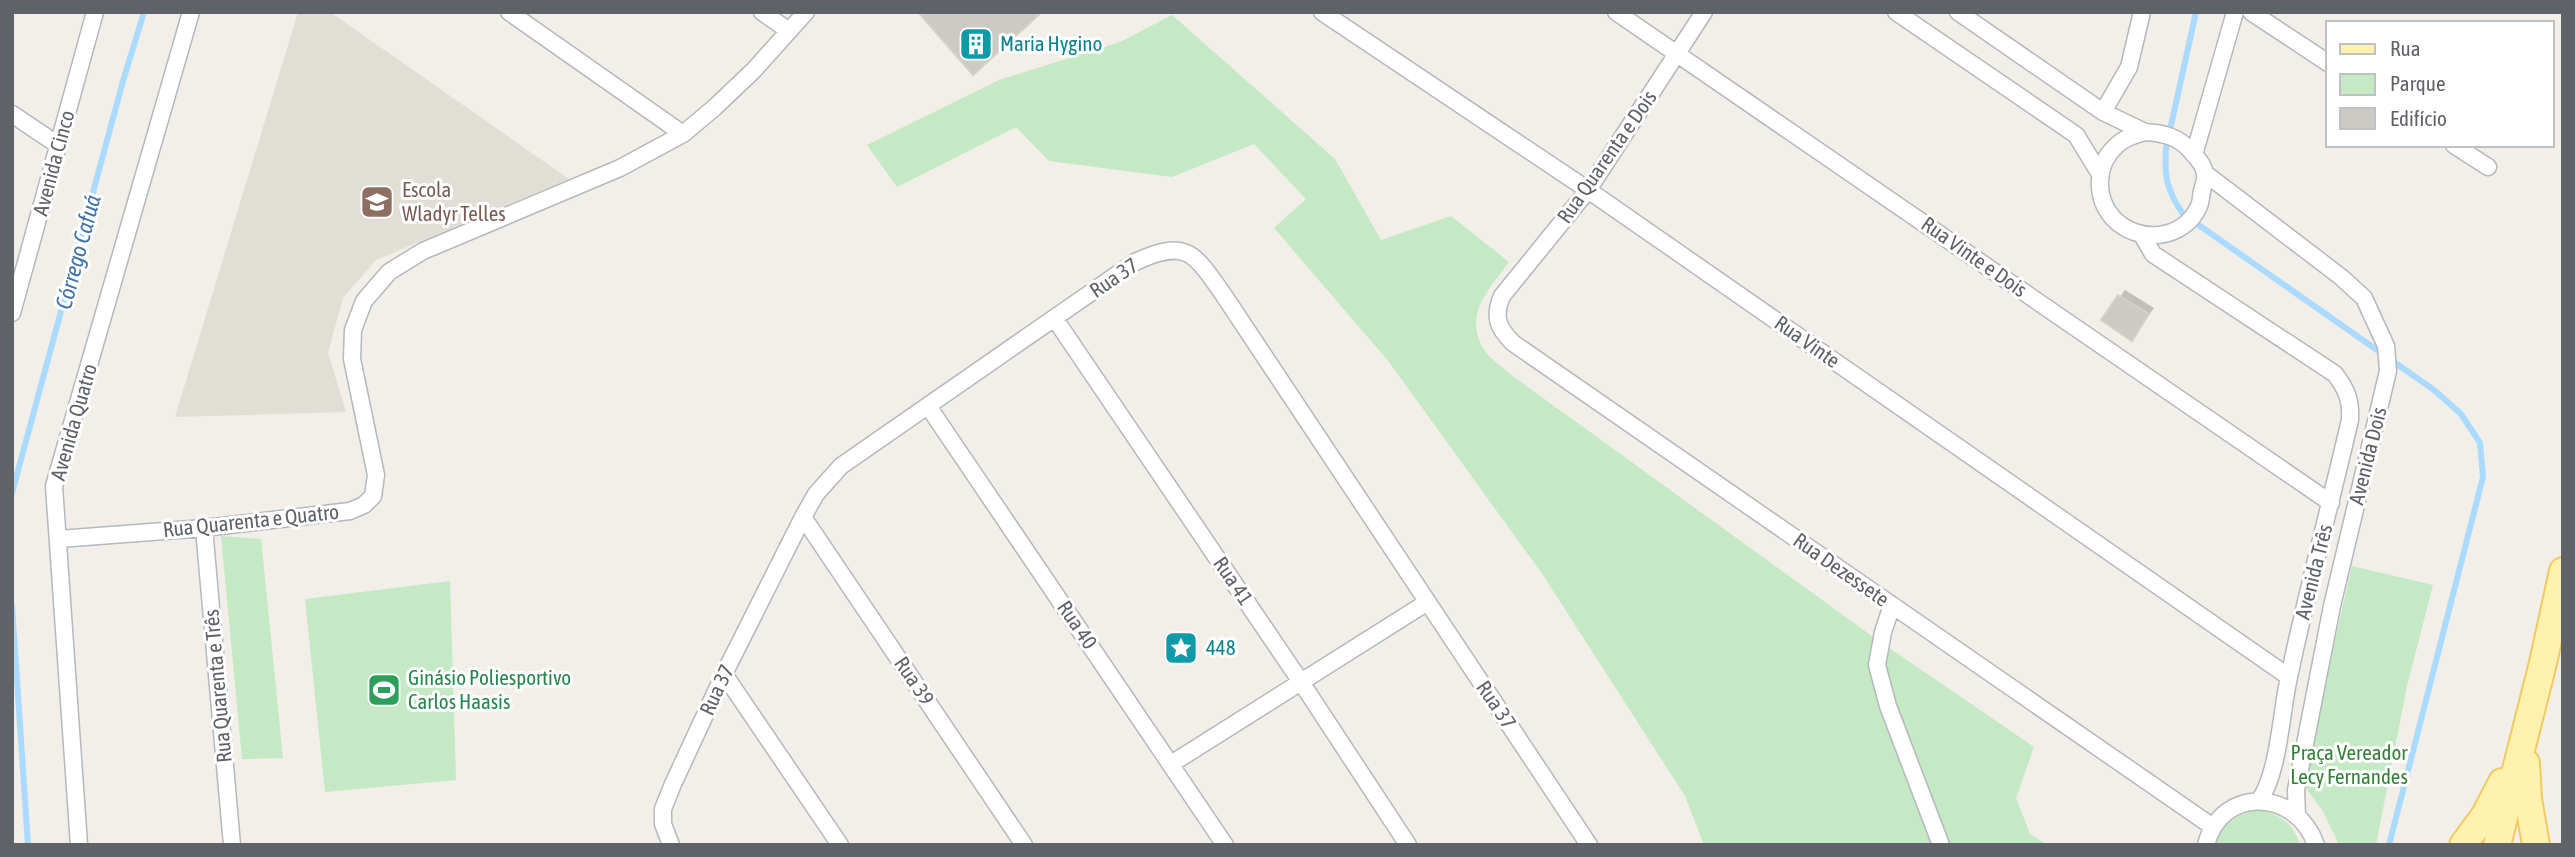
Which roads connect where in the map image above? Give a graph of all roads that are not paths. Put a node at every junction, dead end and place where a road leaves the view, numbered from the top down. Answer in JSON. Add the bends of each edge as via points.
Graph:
{"nodes":[{"id":1,"x":95,"y":12,"type":"edge"},
{"id":2,"x":191,"y":12,"type":"edge"},
{"id":3,"x":509,"y":12,"type":"edge"},
{"id":4,"x":762,"y":12,"type":"edge"},
{"id":5,"x":806,"y":12,"type":"edge"},
{"id":6,"x":1322,"y":12,"type":"edge"},
{"id":7,"x":1616,"y":12,"type":"edge"},
{"id":8,"x":1704,"y":12,"type":"edge"},
{"id":9,"x":1896,"y":12,"type":"edge"},
{"id":10,"x":1958,"y":12,"type":"edge"},
{"id":11,"x":2142,"y":12,"type":"edge"},
{"id":12,"x":2235,"y":12,"type":"edge"},
{"id":13,"x":2251,"y":12,"type":"edge"},
{"id":14,"x":789,"y":31,"type":"junction"},
{"id":15,"x":1677,"y":53,"type":"junction"},
{"id":16,"x":2326,"y":62,"type":"edge"},
{"id":17,"x":2104,"y":112,"type":"junction"},
{"id":18,"x":12,"y":114,"type":"edge"},
{"id":19,"x":2145,"y":132,"type":"junction"},
{"id":20,"x":683,"y":134,"type":"junction"},
{"id":21,"x":58,"y":145,"type":"junction"},
{"id":22,"x":2457,"y":147,"type":"edge"},
{"id":23,"x":2194,"y":155,"type":"junction"},
{"id":24,"x":2488,"y":167,"type":"dead end"},
{"id":25,"x":2100,"y":174,"type":"junction"},
{"id":26,"x":2206,"y":174,"type":"junction"},
{"id":27,"x":1588,"y":190,"type":"junction"},
{"id":28,"x":2142,"y":235,"type":"junction"},
{"id":29,"x":15,"y":294,"type":"edge"},
{"id":30,"x":1502,"y":296,"type":"joint"},
{"id":31,"x":12,"y":313,"type":"edge"},
{"id":32,"x":1055,"y":319,"type":"junction"},
{"id":33,"x":928,"y":406,"type":"junction"},
{"id":34,"x":2331,"y":503,"type":"junction"},
{"id":35,"x":803,"y":517,"type":"junction"},
{"id":36,"x":204,"y":528,"type":"junction"},
{"id":37,"x":59,"y":539,"type":"junction"},
{"id":38,"x":2563,"y":572,"type":"edge"},
{"id":39,"x":1426,"y":603,"type":"junction"},
{"id":40,"x":1892,"y":605,"type":"junction"},
{"id":41,"x":724,"y":674,"type":"junction"},
{"id":42,"x":2289,"y":677,"type":"junction"},
{"id":43,"x":1301,"y":682,"type":"junction"},
{"id":44,"x":2526,"y":726,"type":"junction"},
{"id":45,"x":1171,"y":764,"type":"junction"},
{"id":46,"x":2259,"y":801,"type":"junction"},
{"id":47,"x":2297,"y":815,"type":"junction"},
{"id":48,"x":2213,"y":827,"type":"junction"},
{"id":49,"x":79,"y":845,"type":"edge"},
{"id":50,"x":232,"y":845,"type":"edge"},
{"id":51,"x":671,"y":845,"type":"edge"},
{"id":52,"x":840,"y":845,"type":"edge"},
{"id":53,"x":1024,"y":845,"type":"edge"},
{"id":54,"x":1225,"y":845,"type":"edge"},
{"id":55,"x":1408,"y":845,"type":"edge"},
{"id":56,"x":1589,"y":845,"type":"edge"},
{"id":57,"x":1941,"y":845,"type":"edge"},
{"id":58,"x":2206,"y":845,"type":"edge"},
{"id":59,"x":2316,"y":845,"type":"edge"},
{"id":60,"x":2463,"y":845,"type":"edge"},
{"id":61,"x":2497,"y":845,"type":"edge"},
{"id":62,"x":2536,"y":845,"type":"edge"}],
"edges":[{"from":1,"to":21,"type":"street","name":"Avenida Cinco"},
{"from":2,"to":37,"type":"street","name":"Avenida Quatro","via":[[54,486]]},
{"from":3,"to":20,"type":"street"},
{"from":4,"to":14,"type":"street"},
{"from":5,"to":14,"type":"street","name":"Rua Quarenta e Quatro"},
{"from":6,"to":27,"type":"street","name":"Rua Vinte"},
{"from":7,"to":15,"type":"street","name":"Rua Vinte e Dois"},
{"from":8,"to":15,"type":"street","name":"Rua Quarenta e Dois"},
{"from":9,"to":25,"type":"street","via":[[2076,135]]},
{"from":10,"to":17,"type":"street"},
{"from":11,"to":17,"type":"street","via":[[2129,67]]},
{"from":12,"to":23,"type":"street"},
{"from":13,"to":16,"type":"street"},
{"from":14,"to":20,"type":"street","name":"Rua Quarenta e Quatro"},
{"from":15,"to":27,"type":"street","name":"Rua Quarenta e Dois"},
{"from":15,"to":34,"type":"street","name":"Rua Vinte e Dois"},
{"from":17,"to":19,"type":"street"},
{"from":18,"to":21,"type":"street"},
{"from":19,"to":23,"type":"street","via":[[2174,137]]},
{"from":19,"to":25,"type":"street","via":[[2116,146]]},
{"from":20,"to":36,"type":"street","name":"Rua Quarenta e Quatro","via":[[620,168],[423,251],[389,272],[364,301],[356,315],[352,359],[376,475],[373,496],[364,505],[350,511]]},
{"from":21,"to":29,"type":"street","name":"Avenida Cinco"},
{"from":22,"to":24,"type":"street"},
{"from":23,"to":26,"type":"street"},
{"from":25,"to":28,"type":"street","via":[[2099,188],[2109,213],[2129,231]]},
{"from":26,"to":28,"type":"street","via":[[2199,207],[2189,220],[2175,231]]},
{"from":26,"to":47,"type":"street","name":"Avenida Dois","via":[[2364,298],[2386,346],[2388,371],[2332,606],[2296,790]]},
{"from":27,"to":30,"type":"street","name":"Rua Quarenta e Dois"},
{"from":27,"to":42,"type":"street","name":"Rua Vinte"},
{"from":28,"to":34,"type":"street","name":"Avenida Três","via":[[2153,254],[2335,374],[2348,391],[2350,420]]},
{"from":29,"to":31,"type":"street","name":"Avenida Cinco"},
{"from":30,"to":40,"type":"street","name":"Rua Dezessete","via":[[1496,320],[1513,343]]},
{"from":32,"to":33,"type":"street","name":"Rua 37"},
{"from":32,"to":39,"type":"street","name":"Rua 37","via":[[1135,262],[1155,253],[1186,252],[1199,261]]},
{"from":32,"to":43,"type":"street","name":"Rua 41"},
{"from":33,"to":35,"type":"street","name":"Rua 37","via":[[841,466]]},
{"from":33,"to":45,"type":"street","name":"Rua 40"},
{"from":34,"to":42,"type":"street","name":"Avenida Três"},
{"from":35,"to":41,"type":"street","name":"Rua 37"},
{"from":35,"to":53,"type":"street","name":"Rua 39"},
{"from":36,"to":37,"type":"street","name":"Rua Quarenta e Quatro"},
{"from":36,"to":50,"type":"street","name":"Rua Quarenta e Três"},
{"from":37,"to":49,"type":"street","name":"Avenida Quatro"},
{"from":38,"to":44,"type":"main road"},
{"from":39,"to":43,"type":"street"},
{"from":39,"to":56,"type":"street","name":"Rua 37"},
{"from":40,"to":48,"type":"street","name":"Rua Dezessete"},
{"from":40,"to":57,"type":"street","via":[[1877,665]]},
{"from":41,"to":51,"type":"street","name":"Rua 37","via":[[663,809]]},
{"from":41,"to":52,"type":"street"},
{"from":42,"to":46,"type":"street","name":"Avenida Três","via":[[2271,772]]},
{"from":43,"to":45,"type":"street"},
{"from":43,"to":55,"type":"street","name":"Rua 41"},
{"from":44,"to":60,"type":"main road","via":[[2499,791]]},
{"from":44,"to":61,"type":"main road"},
{"from":44,"to":62,"type":"main road","via":[[2527,786]]},
{"from":45,"to":54,"type":"street","name":"Rua 40"},
{"from":46,"to":47,"type":"street"},
{"from":46,"to":48,"type":"street","via":[[2233,808]]},
{"from":47,"to":59,"type":"street"},
{"from":48,"to":58,"type":"street"}]}
